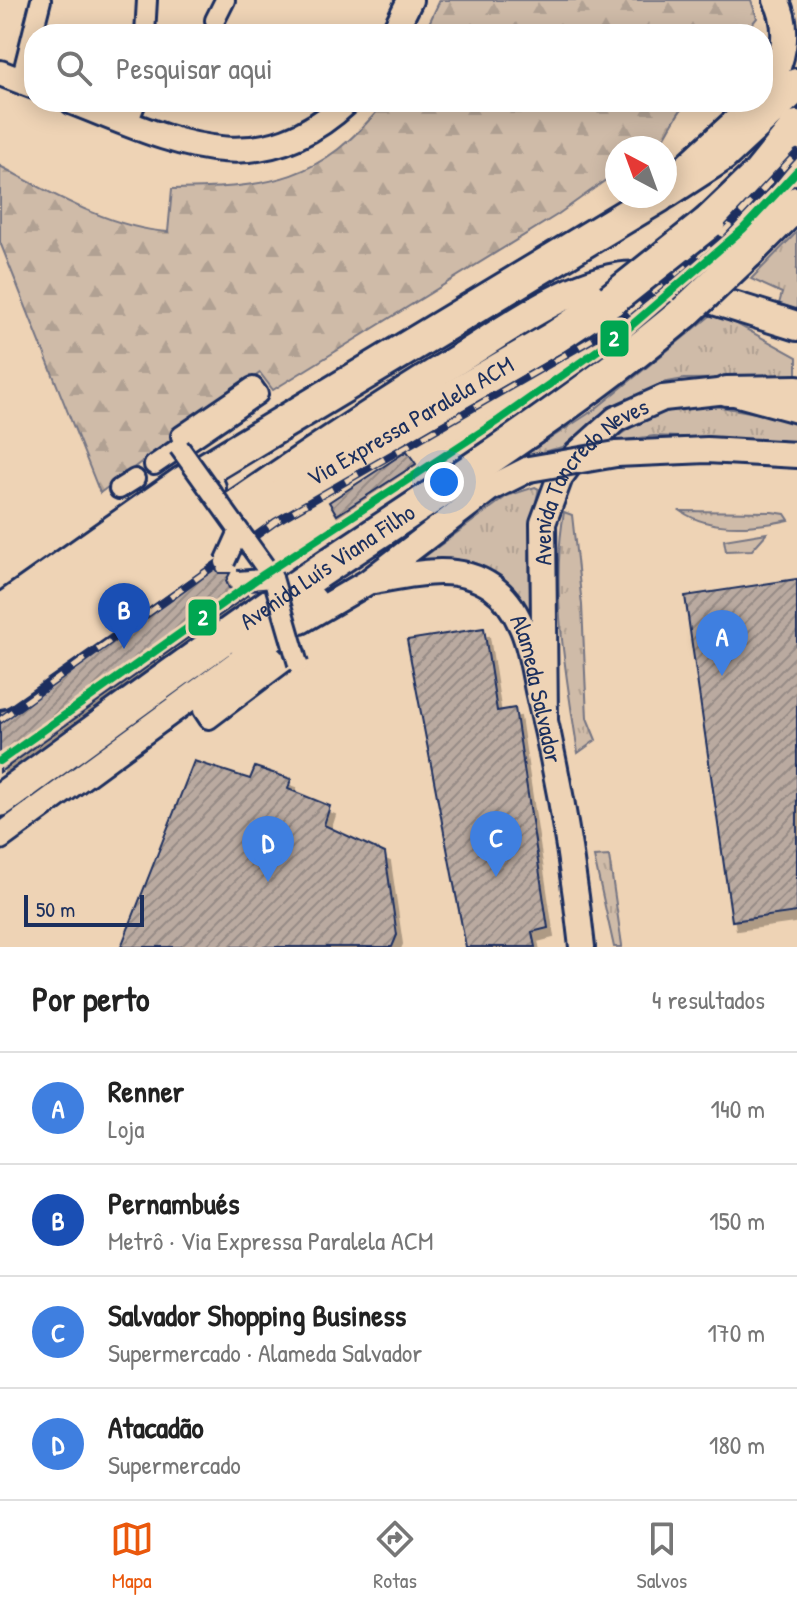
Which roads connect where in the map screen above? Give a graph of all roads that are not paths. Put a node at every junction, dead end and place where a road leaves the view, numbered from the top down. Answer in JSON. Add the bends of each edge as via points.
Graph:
{"nodes":[{"id":1,"x":41,"y":0,"type":"edge"},
{"id":2,"x":147,"y":0,"type":"edge"},
{"id":3,"x":225,"y":0,"type":"edge"},
{"id":4,"x":410,"y":0,"type":"edge"},
{"id":5,"x":783,"y":5,"type":"edge"},
{"id":6,"x":215,"y":20,"type":"dead end"},
{"id":7,"x":34,"y":24,"type":"edge"},
{"id":8,"x":146,"y":24,"type":"edge"},
{"id":9,"x":398,"y":24,"type":"edge"},
{"id":10,"x":24,"y":58,"type":"edge"},
{"id":11,"x":797,"y":61,"type":"edge"},
{"id":12,"x":18,"y":79,"type":"edge"},
{"id":13,"x":773,"y":86,"type":"edge"},
{"id":14,"x":773,"y":91,"type":"edge"},
{"id":15,"x":336,"y":112,"type":"edge"},
{"id":16,"x":750,"y":112,"type":"edge"},
{"id":17,"x":756,"y":112,"type":"edge"},
{"id":18,"x":132,"y":113,"type":"edge"},
{"id":19,"x":797,"y":127,"type":"edge"},
{"id":20,"x":677,"y":177,"type":"edge"},
{"id":21,"x":677,"y":183,"type":"edge"},
{"id":22,"x":797,"y":203,"type":"edge"},
{"id":23,"x":636,"y":208,"type":"edge"},
{"id":24,"x":743,"y":308,"type":"junction"},
{"id":25,"x":797,"y":326,"type":"edge"},
{"id":26,"x":797,"y":337,"type":"edge"},
{"id":27,"x":797,"y":390,"type":"edge"},
{"id":28,"x":727,"y":391,"type":"junction"},
{"id":29,"x":247,"y":398,"type":"dead end"},
{"id":30,"x":304,"y":409,"type":"junction"},
{"id":31,"x":797,"y":410,"type":"edge"},
{"id":32,"x":179,"y":447,"type":"junction"},
{"id":33,"x":797,"y":455,"type":"edge"},
{"id":34,"x":154,"y":465,"type":"dead end"},
{"id":35,"x":479,"y":466,"type":"junction"},
{"id":36,"x":239,"y":531,"type":"junction"},
{"id":37,"x":225,"y":562,"type":"dead end"},
{"id":38,"x":273,"y":578,"type":"junction"},
{"id":39,"x":238,"y":581,"type":"dead end"},
{"id":40,"x":368,"y":582,"type":"junction"},
{"id":41,"x":0,"y":612,"type":"edge"},
{"id":42,"x":0,"y":643,"type":"edge"},
{"id":43,"x":248,"y":653,"type":"junction"},
{"id":44,"x":295,"y":654,"type":"junction"},
{"id":45,"x":0,"y":670,"type":"edge"},
{"id":46,"x":275,"y":682,"type":"dead end"},
{"id":47,"x":0,"y":692,"type":"edge"},
{"id":48,"x":256,"y":696,"type":"dead end"},
{"id":49,"x":545,"y":720,"type":"junction"},
{"id":50,"x":0,"y":800,"type":"edge"},
{"id":51,"x":0,"y":837,"type":"edge"},
{"id":52,"x":584,"y":940,"type":"edge"}],
"edges":[{"from":1,"to":7,"type":"street"},
{"from":2,"to":8,"type":"street"},
{"from":3,"to":6,"type":"street"},
{"from":4,"to":9,"type":"main road"},
{"from":5,"to":13,"type":"main road","via":[[784,50]]},
{"from":10,"to":12,"type":"street"},
{"from":11,"to":14,"type":"main road"},
{"from":15,"to":18,"type":"main road","via":[[295,138],[256,149],[215,152]]},
{"from":16,"to":20,"type":"main road"},
{"from":17,"to":21,"type":"highway","via":[[722,155]]},
{"from":19,"to":47,"type":"highway","name":"Via Expressa Paralela ACM","bridge":true,"via":[[759,174],[709,222],[611,300],[270,503]]},
{"from":22,"to":35,"type":"highway","name":"Avenida Luís Viana Filho","bridge":true,"via":[[623,364]]},
{"from":23,"to":30,"type":"highway"},
{"from":24,"to":25,"type":"main road"},
{"from":24,"to":26,"type":"main road"},
{"from":24,"to":45,"type":"main road","via":[[629,276],[594,283],[500,333],[325,442]]},
{"from":27,"to":28,"type":"main road"},
{"from":28,"to":31,"type":"main road","name":"Avenida Tancredo Neves"},
{"from":28,"to":49,"type":"main road","name":"Avenida Tancredo Neves","via":[[640,405],[593,437],[560,477],[543,523],[541,547]]},
{"from":29,"to":32,"type":"street","via":[[184,440],[181,436],[253,387],[258,394]]},
{"from":30,"to":41,"type":"highway","via":[[131,494]]},
{"from":30,"to":42,"type":"highway","via":[[167,522]]},
{"from":32,"to":34,"type":"street"},
{"from":32,"to":36,"type":"street","bridge":true},
{"from":33,"to":40,"type":"main road","bridge":true,"via":[[707,450],[562,461],[510,477]]},
{"from":35,"to":43,"type":"highway","via":[[373,558]]},
{"from":35,"to":50,"type":"highway","name":"Avenida Luís Viana Filho","via":[[317,573]]},
{"from":36,"to":37,"type":"street","bridge":true},
{"from":36,"to":38,"type":"street","bridge":true},
{"from":38,"to":39,"type":"street","bridge":true},
{"from":38,"to":44,"type":"street","bridge":true},
{"from":40,"to":43,"type":"main road"},
{"from":40,"to":49,"type":"main road","name":"Alameda Salvador","via":[[444,571],[491,586],[523,628]]},
{"from":43,"to":51,"type":"main road"},
{"from":44,"to":46,"type":"street","via":[[298,664]]},
{"from":44,"to":48,"type":"street","via":[[209,719],[203,710],[273,657],[278,663],[234,704]]},
{"from":49,"to":52,"type":"main road","name":"Alameda Salvador"}]}
